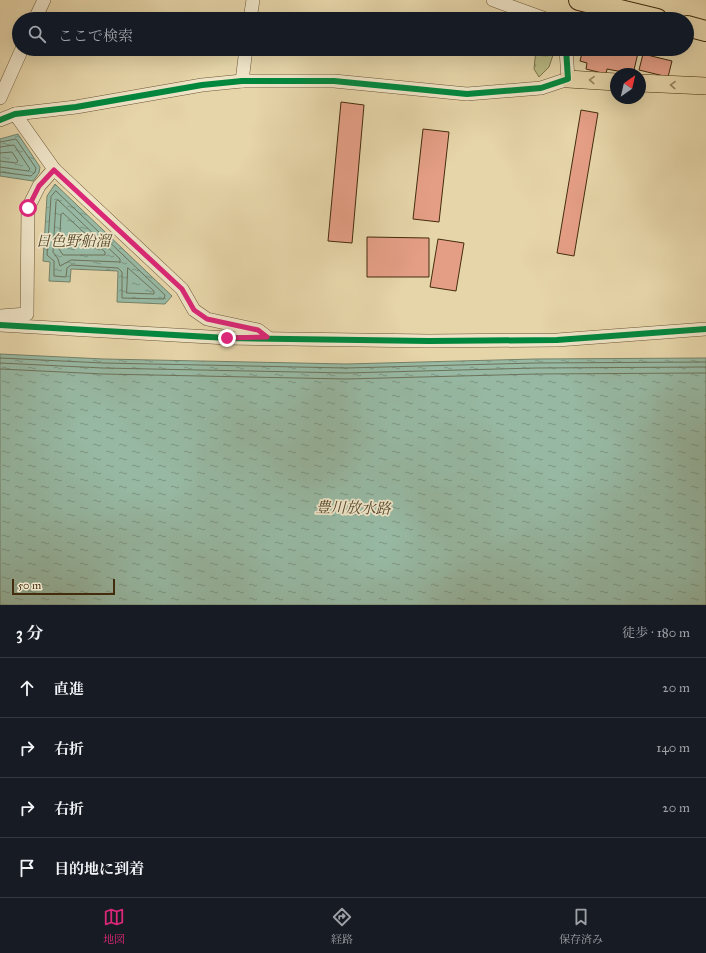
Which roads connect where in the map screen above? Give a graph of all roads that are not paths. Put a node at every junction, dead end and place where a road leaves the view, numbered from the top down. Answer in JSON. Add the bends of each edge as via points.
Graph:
{"nodes":[{"id":1,"x":44,"y":0,"type":"edge"},
{"id":2,"x":253,"y":0,"type":"edge"},
{"id":3,"x":493,"y":0,"type":"edge"},
{"id":4,"x":579,"y":0,"type":"edge"},
{"id":5,"x":38,"y":12,"type":"edge"},
{"id":6,"x":251,"y":12,"type":"edge"},
{"id":7,"x":526,"y":12,"type":"edge"},
{"id":8,"x":628,"y":12,"type":"edge"},
{"id":9,"x":694,"y":27,"type":"edge"},
{"id":10,"x":706,"y":30,"type":"edge"},
{"id":11,"x":19,"y":56,"type":"edge"},
{"id":12,"x":245,"y":56,"type":"edge"},
{"id":13,"x":566,"y":56,"type":"edge"},
{"id":14,"x":568,"y":79,"type":"junction"},
{"id":15,"x":242,"y":81,"type":"junction"},
{"id":16,"x":610,"y":82,"type":"edge"},
{"id":17,"x":646,"y":83,"type":"edge"},
{"id":18,"x":706,"y":86,"type":"edge"},
{"id":19,"x":0,"y":98,"type":"edge"},
{"id":20,"x":16,"y":114,"type":"junction"},
{"id":21,"x":0,"y":120,"type":"edge"},
{"id":22,"x":54,"y":170,"type":"junction"},
{"id":23,"x":0,"y":316,"type":"edge"},
{"id":24,"x":0,"y":325,"type":"edge"},
{"id":25,"x":706,"y":329,"type":"edge"},
{"id":26,"x":267,"y":337,"type":"junction"}],
"edges":[{"from":1,"to":5,"type":"street"},
{"from":2,"to":6,"type":"street"},
{"from":3,"to":7,"type":"street"},
{"from":4,"to":8,"type":"highway"},
{"from":9,"to":10,"type":"highway"},
{"from":11,"to":19,"type":"street"},
{"from":12,"to":15,"type":"street"},
{"from":13,"to":14,"type":"street"},
{"from":14,"to":15,"type":"street","via":[[541,88],[467,94],[334,81]]},
{"from":16,"to":14,"type":"main road","one_way":true},
{"from":15,"to":20,"type":"street"},
{"from":18,"to":17,"type":"main road","one_way":true},
{"from":20,"to":21,"type":"street"},
{"from":20,"to":22,"type":"street"},
{"from":22,"to":23,"type":"street","via":[[39,186],[28,208],[26,314]]},
{"from":22,"to":26,"type":"street","via":[[182,289],[194,310],[207,319],[258,330]]},
{"from":24,"to":26,"type":"street","via":[[227,338]]},
{"from":25,"to":26,"type":"street","via":[[557,340],[429,341]]}]}
